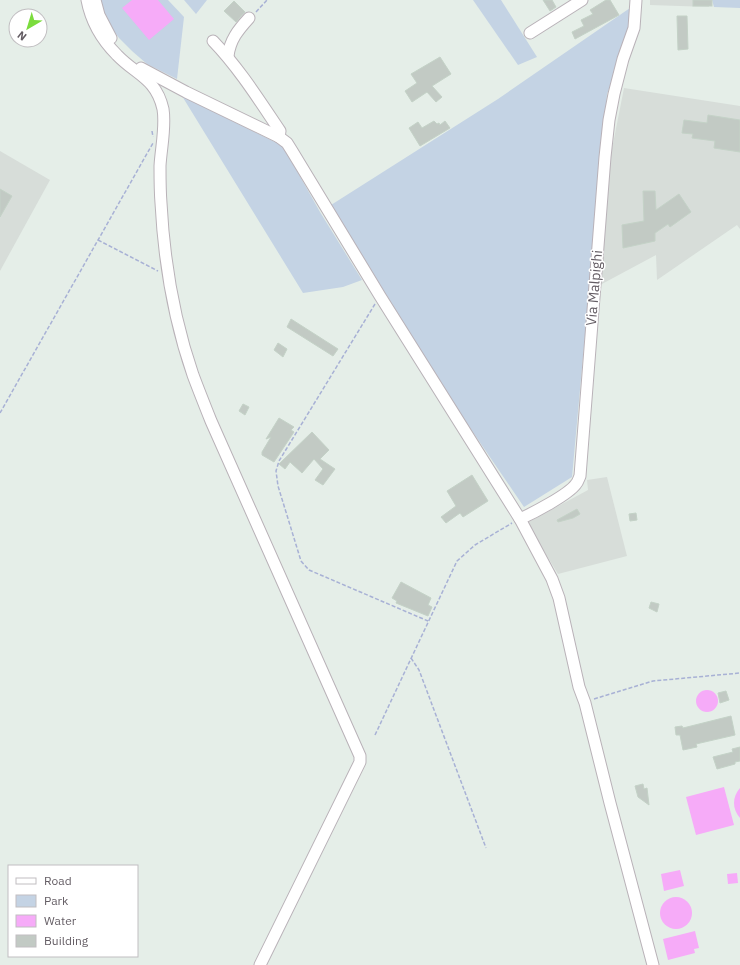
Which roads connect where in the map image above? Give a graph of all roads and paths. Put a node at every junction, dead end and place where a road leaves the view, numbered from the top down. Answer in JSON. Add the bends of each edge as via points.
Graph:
{"nodes":[{"id":1,"x":87,"y":0,"type":"edge"},
{"id":2,"x":94,"y":0,"type":"edge"},
{"id":3,"x":267,"y":0,"type":"edge"},
{"id":4,"x":582,"y":0,"type":"edge"},
{"id":5,"x":636,"y":0,"type":"edge"},
{"id":6,"x":249,"y":18,"type":"joint"},
{"id":7,"x":530,"y":34,"type":"dead end"},
{"id":8,"x":214,"y":41,"type":"dead end"},
{"id":9,"x":228,"y":56,"type":"junction"},
{"id":10,"x":152,"y":130,"type":"dead end"},
{"id":11,"x":279,"y":137,"type":"junction"},
{"id":12,"x":98,"y":240,"type":"junction"},
{"id":13,"x":168,"y":271,"type":"junction"},
{"id":14,"x":380,"y":296,"type":"junction"},
{"id":15,"x":0,"y":412,"type":"edge"},
{"id":16,"x":520,"y":519,"type":"junction"},
{"id":17,"x":428,"y":622,"type":"junction"},
{"id":18,"x":411,"y":658,"type":"junction"},
{"id":19,"x":740,"y":673,"type":"edge"},
{"id":20,"x":585,"y":703,"type":"junction"},
{"id":21,"x":375,"y":735,"type":"dead end"},
{"id":22,"x":486,"y":848,"type":"dead end"},
{"id":23,"x":260,"y":965,"type":"edge"},
{"id":24,"x":653,"y":965,"type":"edge"}],
"edges":[{"from":1,"to":13,"type":"street","via":[[96,28],[116,55],[148,80],[160,99],[163,110],[161,201]]},
{"from":2,"to":11,"type":"street","via":[[107,32],[117,46],[137,65],[170,84]]},
{"from":3,"to":6,"type":"path"},
{"from":4,"to":7,"type":"street"},
{"from":5,"to":16,"type":"street","name":"Via Malpighi","via":[[634,28],[623,59],[609,120],[580,476],[577,484],[569,490]]},
{"from":6,"to":9,"type":"street","via":[[231,40]]},
{"from":8,"to":9,"type":"street"},
{"from":9,"to":11,"type":"street","via":[[280,131]]},
{"from":10,"to":12,"type":"path","via":[[153,142]]},
{"from":11,"to":14,"type":"street","via":[[292,150]]},
{"from":12,"to":13,"type":"path","via":[[160,272]]},
{"from":12,"to":15,"type":"path"},
{"from":13,"to":23,"type":"street","via":[[183,342],[211,421],[360,756],[360,762]]},
{"from":14,"to":16,"type":"street"},
{"from":14,"to":17,"type":"path","via":[[279,461],[276,471],[278,486],[301,561],[310,570]]},
{"from":16,"to":17,"type":"path","via":[[475,545],[457,561]]},
{"from":16,"to":20,"type":"street","via":[[552,579],[559,598]]},
{"from":17,"to":18,"type":"path"},
{"from":18,"to":21,"type":"path"},
{"from":18,"to":22,"type":"path","via":[[419,670]]},
{"from":19,"to":20,"type":"path","via":[[653,681]]},
{"from":20,"to":24,"type":"street"}]}
